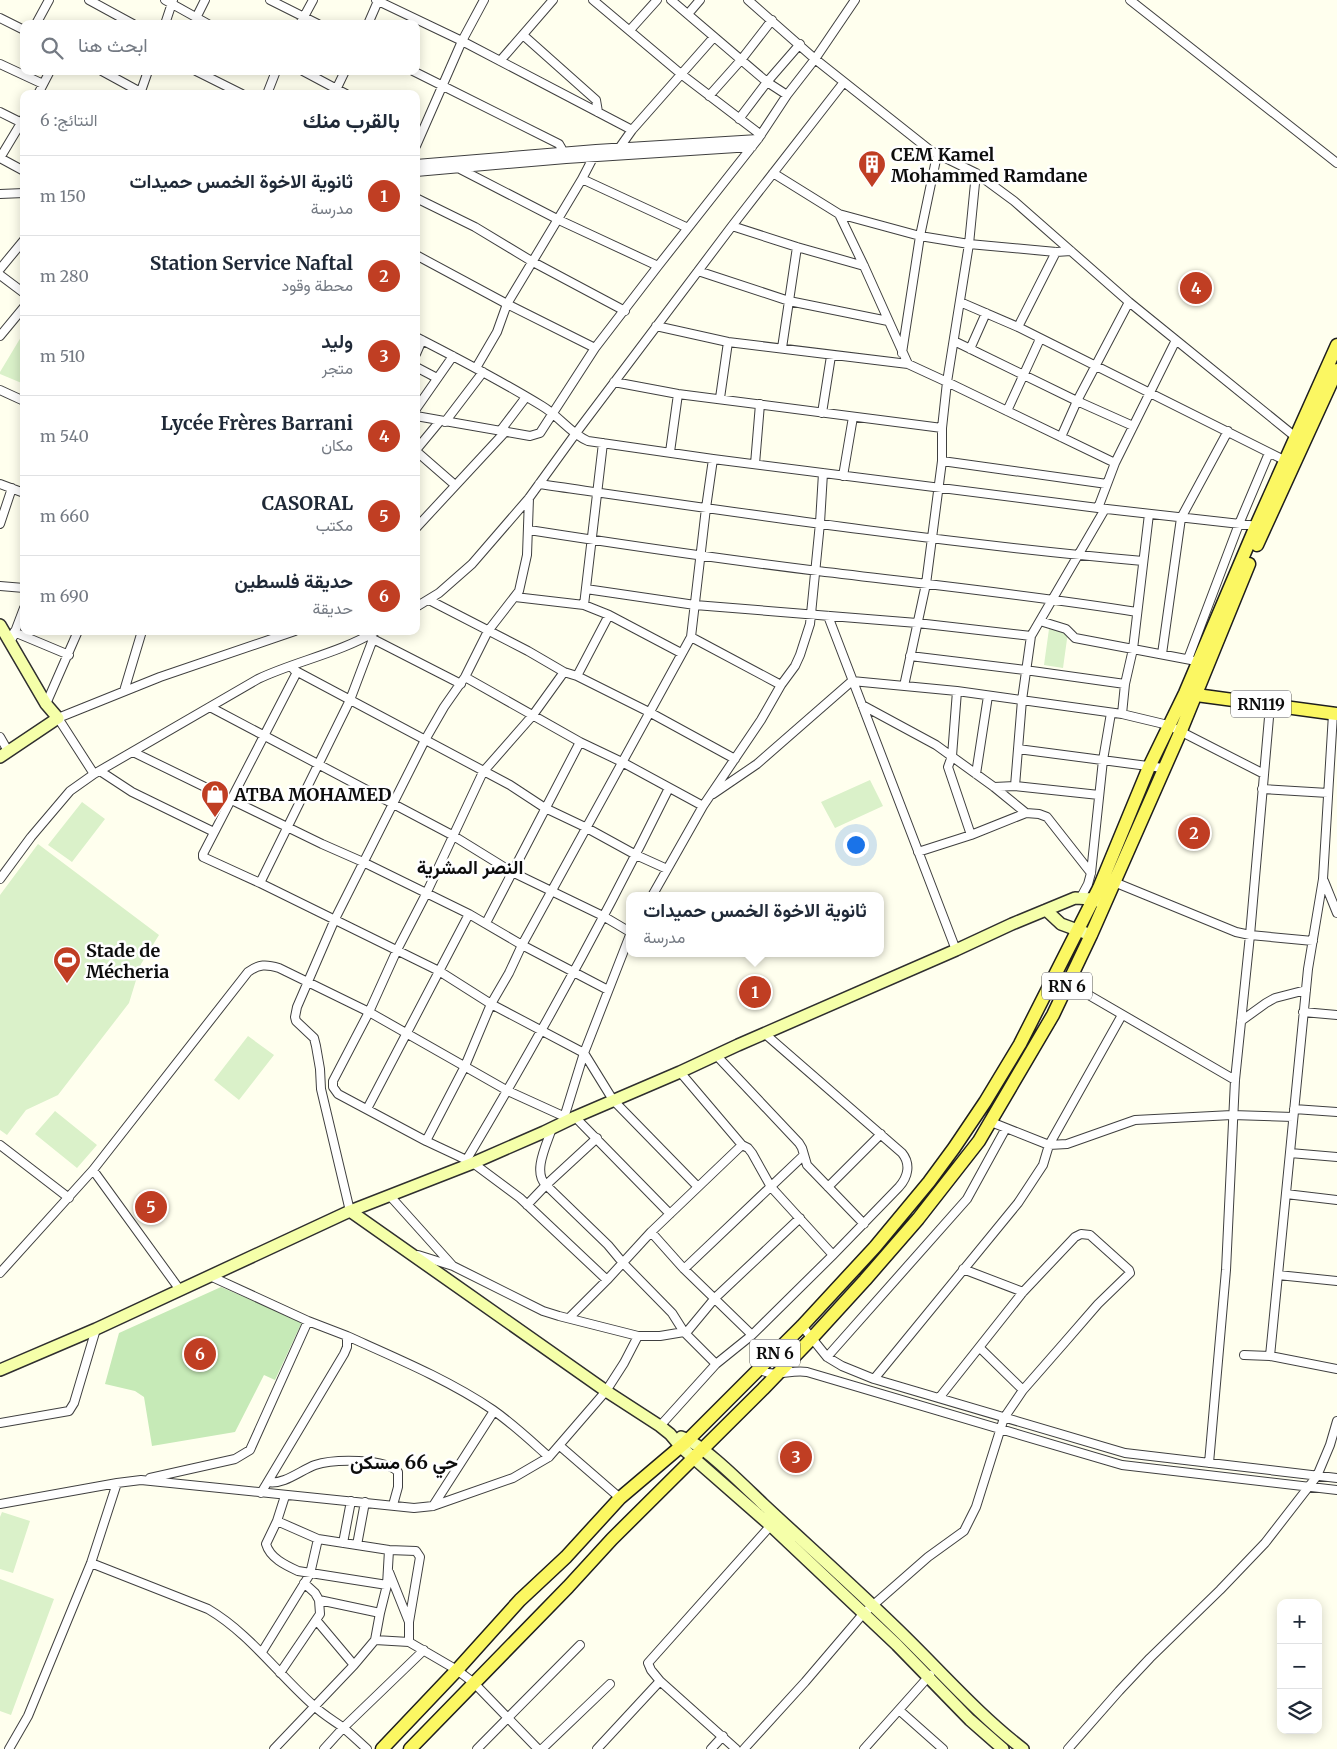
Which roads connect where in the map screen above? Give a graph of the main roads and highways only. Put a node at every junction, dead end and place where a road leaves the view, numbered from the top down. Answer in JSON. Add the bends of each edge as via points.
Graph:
{"nodes":[{"id":1,"x":1337,"y":345,"type":"edge"},
{"id":2,"x":1337,"y":370,"type":"edge"},
{"id":3,"x":1300,"y":441,"type":"junction"},
{"id":4,"x":1260,"y":527,"type":"junction"},
{"id":5,"x":0,"y":625,"type":"edge"},
{"id":6,"x":1190,"y":694,"type":"junction"},
{"id":7,"x":1335,"y":714,"type":"edge"},
{"id":8,"x":4,"y":754,"type":"edge"},
{"id":9,"x":1093,"y":900,"type":"junction"},
{"id":10,"x":1046,"y":910,"type":"junction"},
{"id":11,"x":1076,"y":930,"type":"junction"},
{"id":12,"x":1091,"y":935,"type":"junction"},
{"id":13,"x":350,"y":1211,"type":"junction"},
{"id":14,"x":0,"y":1370,"type":"edge"},
{"id":15,"x":685,"y":1443,"type":"junction"},
{"id":16,"x":698,"y":1453,"type":"junction"},
{"id":17,"x":596,"y":1523,"type":"junction"},
{"id":18,"x":612,"y":1539,"type":"junction"},
{"id":19,"x":867,"y":1610,"type":"junction"},
{"id":20,"x":382,"y":1749,"type":"edge"},
{"id":21,"x":410,"y":1749,"type":"edge"},
{"id":22,"x":1003,"y":1749,"type":"edge"},
{"id":23,"x":1024,"y":1749,"type":"edge"}],
"edges":[{"from":1,"to":3,"type":"main road","number":"RN 6"},
{"from":2,"to":3,"type":"main road","number":"RN 6"},
{"from":3,"to":4,"type":"main road","number":"RN 6"},
{"from":3,"to":4,"type":"main road","number":"RN 6","via":[[1286,461]]},
{"from":4,"to":6,"type":"main road","number":"RN 6","via":[[1254,550]]},
{"from":4,"to":6,"type":"main road","number":"RN 6","via":[[1193,661]]},
{"from":5,"to":8,"type":"main road","via":[[13,637],[46,704],[58,718]]},
{"from":6,"to":7,"type":"main road","number":"RN119"},
{"from":6,"to":9,"type":"main road","number":"RN 6","via":[[1168,725]]},
{"from":6,"to":9,"type":"main road","number":"RN 6","via":[[1180,732],[1114,882]]},
{"from":9,"to":10,"type":"main road","via":[[1075,898]]},
{"from":9,"to":11,"type":"main road","number":"RN 6"},
{"from":9,"to":12,"type":"main road","number":"RN 6"},
{"from":10,"to":11,"type":"main road","via":[[1062,924]]},
{"from":10,"to":13,"type":"main road","via":[[680,1072]]},
{"from":11,"to":12,"type":"main road"},
{"from":11,"to":15,"type":"main road","number":"RN 6","via":[[1020,1044],[985,1102],[929,1182],[802,1326]]},
{"from":12,"to":16,"type":"main road","number":"RN 6","via":[[1053,1015],[974,1148],[866,1280]]},
{"from":13,"to":14,"type":"main road"},
{"from":13,"to":15,"type":"main road"},
{"from":15,"to":16,"type":"main road"},
{"from":15,"to":17,"type":"main road","number":"RN 6","via":[[620,1498]]},
{"from":16,"to":18,"type":"main road","number":"RN 6"},
{"from":16,"to":19,"type":"main road"},
{"from":17,"to":18,"type":"main road"},
{"from":17,"to":20,"type":"main road","number":"RN 6"},
{"from":18,"to":21,"type":"main road","number":"RN 6"},
{"from":19,"to":22,"type":"main road","via":[[970,1720]]},
{"from":19,"to":23,"type":"main road","via":[[936,1668],[998,1730]]}]}
